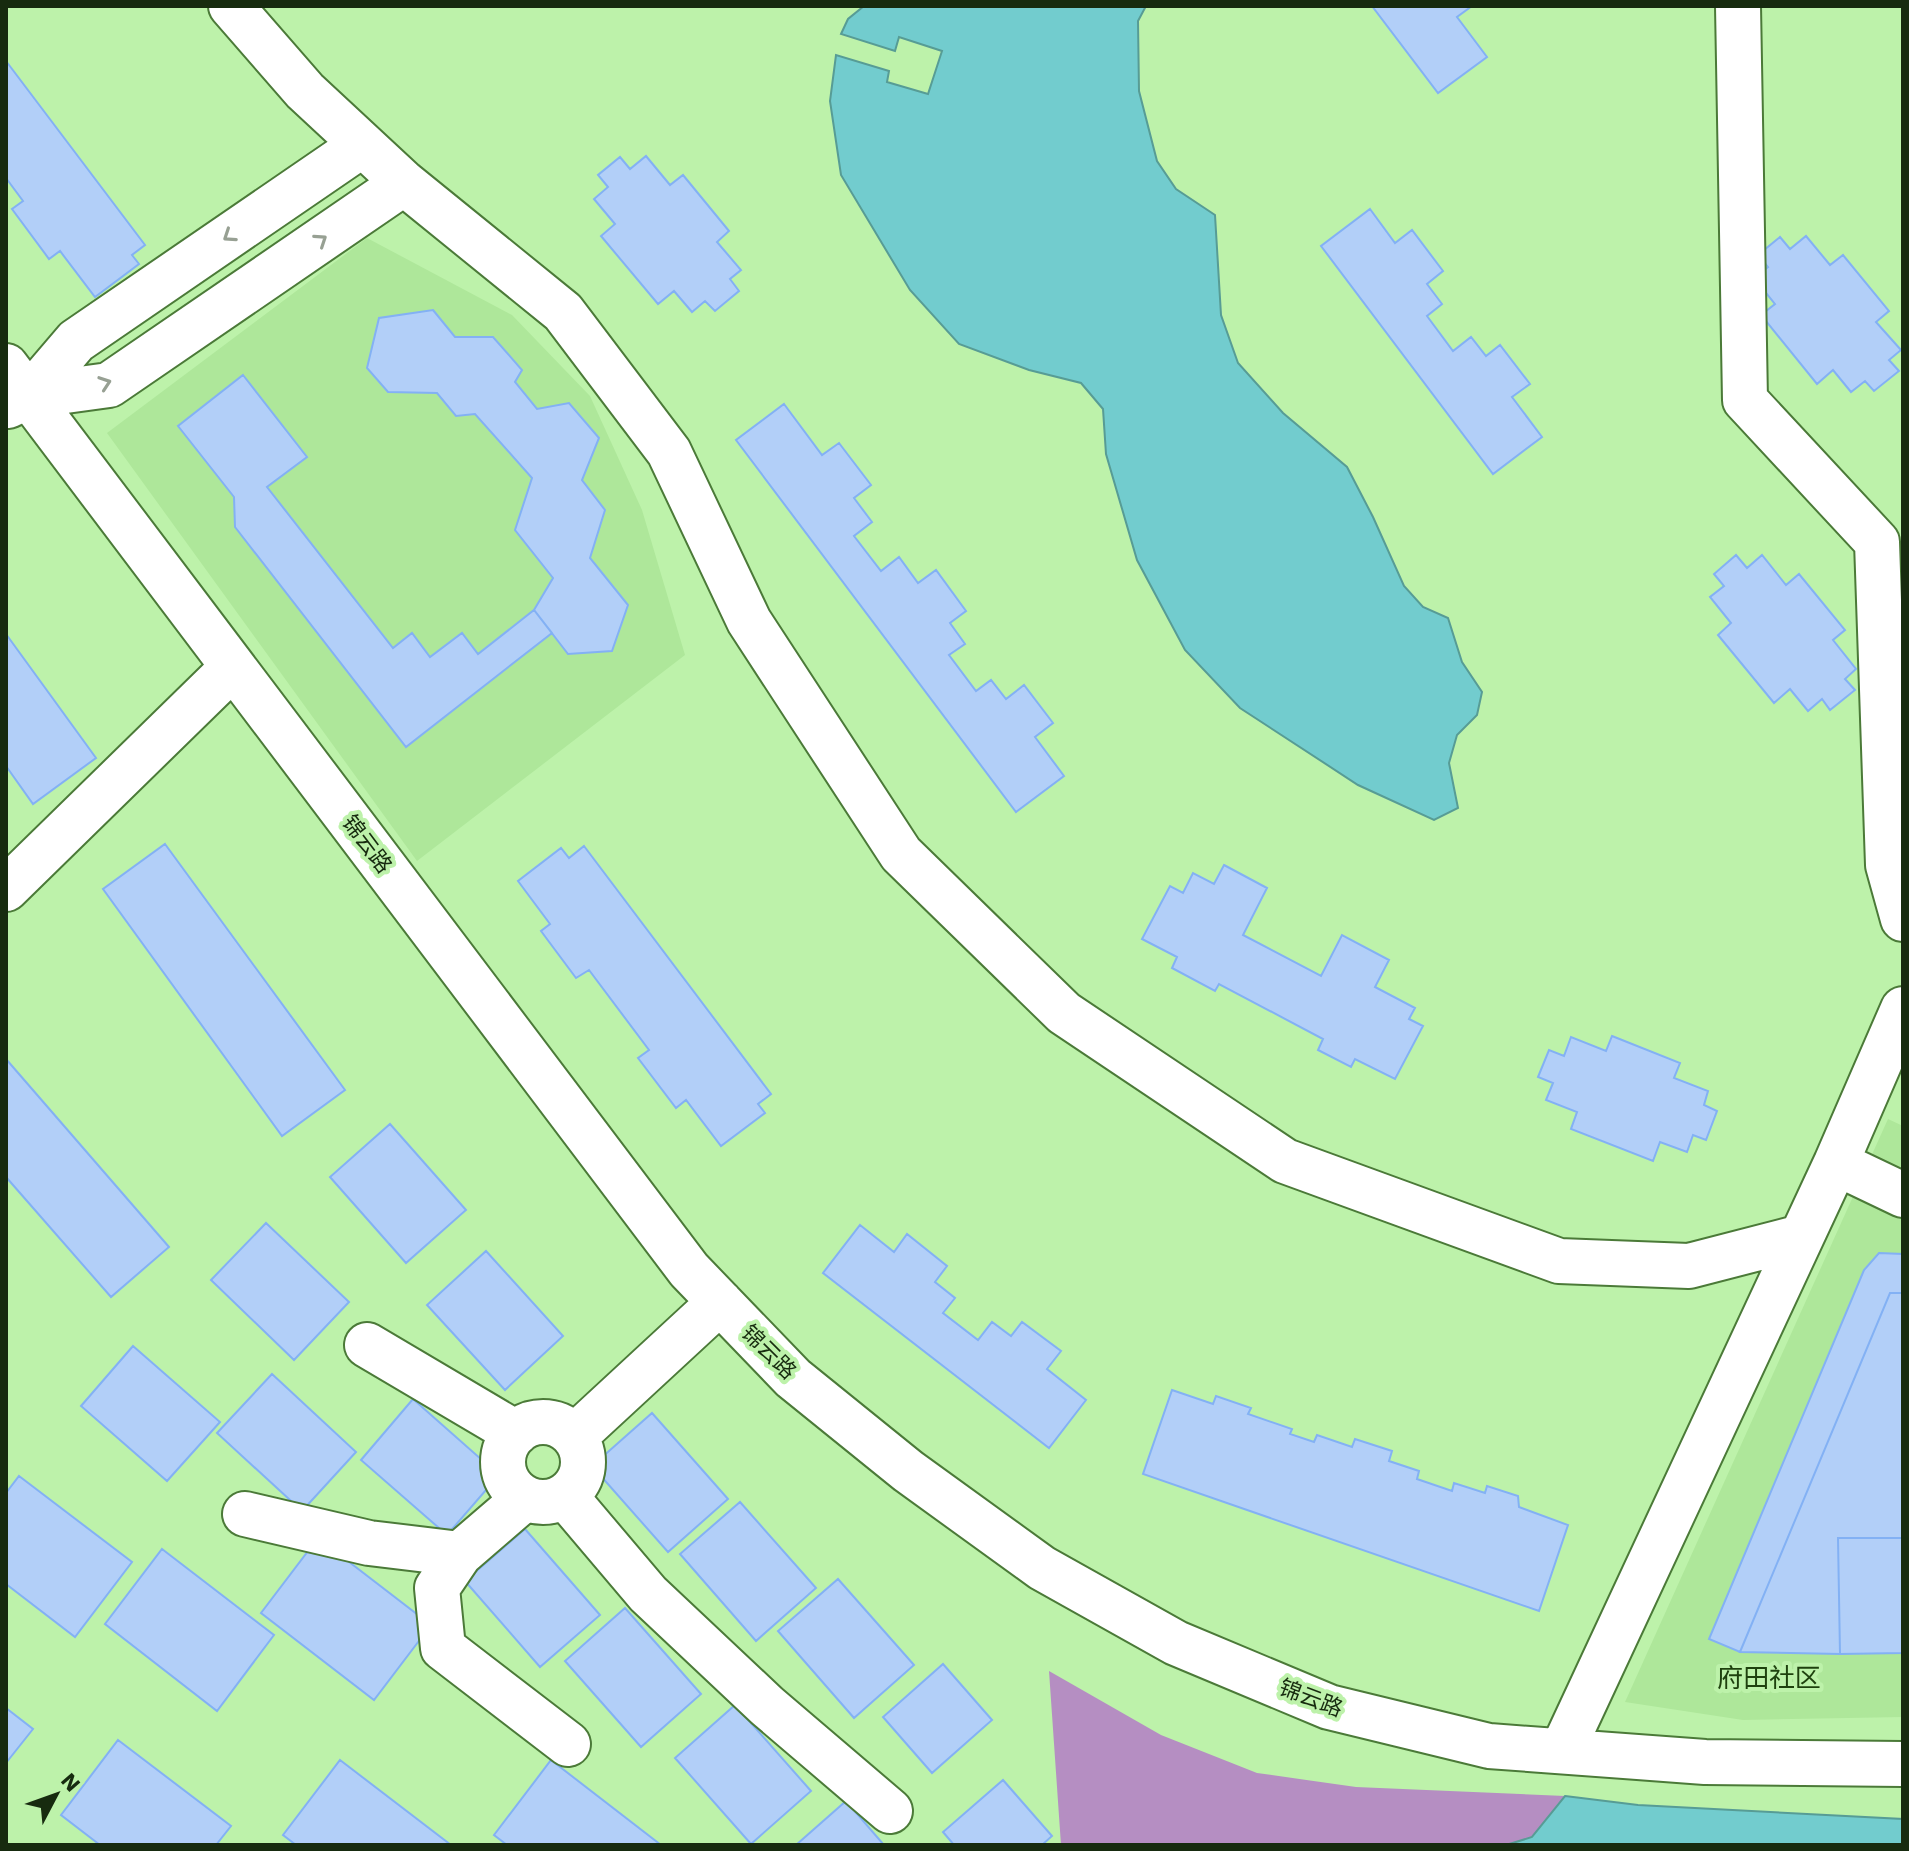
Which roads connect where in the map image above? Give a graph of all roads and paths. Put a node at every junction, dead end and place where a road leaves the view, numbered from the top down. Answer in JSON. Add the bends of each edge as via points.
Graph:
{"nodes":[{"id":1,"x":231,"y":6,"type":"edge"},
{"id":2,"x":1738,"y":6,"type":"edge"},
{"id":3,"x":362,"y":145,"type":"junction"},
{"id":4,"x":404,"y":183,"type":"junction"},
{"id":5,"x":14,"y":390,"type":"edge"},
{"id":6,"x":233,"y":667,"type":"junction"},
{"id":7,"x":6,"y":889,"type":"edge"},
{"id":8,"x":1903,"y":919,"type":"edge"},
{"id":9,"x":1903,"y":1009,"type":"edge"},
{"id":10,"x":1836,"y":1163,"type":"junction"},
{"id":11,"x":1903,"y":1195,"type":"edge"},
{"id":12,"x":1801,"y":1237,"type":"junction"},
{"id":13,"x":720,"y":1302,"type":"junction"},
{"id":14,"x":367,"y":1345,"type":"dead end"},
{"id":15,"x":516,"y":1433,"type":"junction"},
{"id":16,"x":574,"y":1437,"type":"junction"},
{"id":17,"x":545,"y":1497,"type":"junction"},
{"id":18,"x":245,"y":1514,"type":"dead end"},
{"id":19,"x":460,"y":1554,"type":"junction"},
{"id":20,"x":568,"y":1744,"type":"dead end"},
{"id":21,"x":1562,"y":1751,"type":"junction"},
{"id":22,"x":1903,"y":1764,"type":"edge"},
{"id":23,"x":890,"y":1811,"type":"dead end"}],
"edges":[{"from":1,"to":3,"type":"street","via":[[305,91]]},
{"from":2,"to":8,"type":"street","via":[[1745,400],[1877,542],[1888,865]]},
{"from":3,"to":4,"type":"street"},
{"from":3,"to":5,"type":"street","one_way":true,"via":[[76,341]]},
{"from":5,"to":4,"type":"street","one_way":true,"via":[[109,385]]},
{"from":4,"to":12,"type":"street","via":[[563,312],[669,452],[749,621],[901,854],[1064,1013],[1285,1161],[1559,1261],[1689,1266]]},
{"from":5,"to":6,"type":"street","name":"锦云路"},
{"from":6,"to":7,"type":"street"},
{"from":6,"to":13,"type":"street","name":"锦云路","via":[[689,1270]]},
{"from":9,"to":10,"type":"street"},
{"from":10,"to":11,"type":"street"},
{"from":10,"to":12,"type":"street"},
{"from":12,"to":21,"type":"street"},
{"from":13,"to":16,"type":"street"},
{"from":13,"to":21,"type":"street","name":"锦云路","via":[[793,1378],[920,1480],[1042,1568],[1176,1643],[1329,1707],[1489,1746]]},
{"from":14,"to":15,"type":"street"},
{"from":15,"to":16,"type":"street","via":[[540,1423]]},
{"from":15,"to":17,"type":"street","via":[[504,1455],[507,1480],[514,1490]]},
{"from":16,"to":17,"type":"street","via":[[581,1449],[581,1476],[575,1487]]},
{"from":17,"to":19,"type":"street"},
{"from":17,"to":23,"type":"street","via":[[767,1706]]},
{"from":18,"to":19,"type":"street","via":[[369,1543]]},
{"from":19,"to":20,"type":"street","via":[[437,1588],[443,1648]]},
{"from":21,"to":22,"type":"street","name":"锦云路","via":[[1705,1762]]}]}
